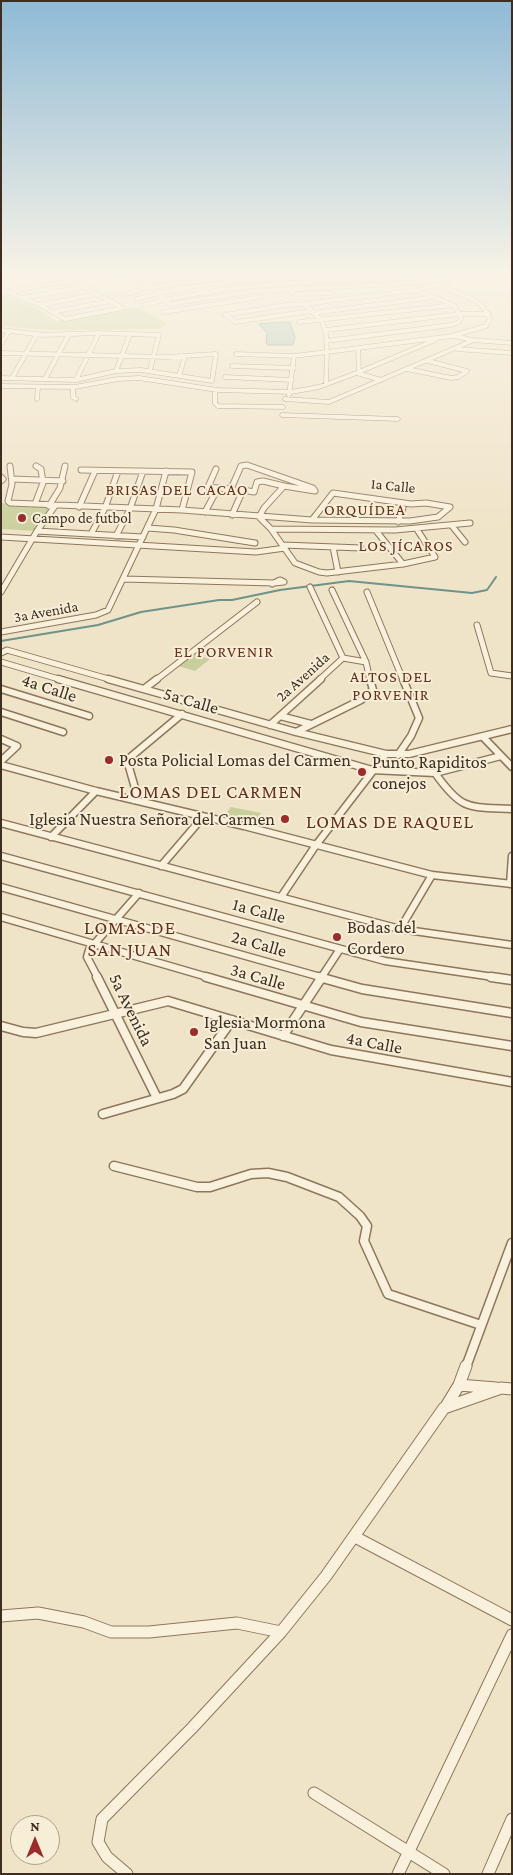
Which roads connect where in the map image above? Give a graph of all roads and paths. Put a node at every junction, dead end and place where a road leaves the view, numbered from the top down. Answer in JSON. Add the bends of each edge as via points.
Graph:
{"nodes":[{"id":1,"x":20,"y":364,"type":"edge"},
{"id":2,"x":53,"y":364,"type":"edge"},
{"id":3,"x":85,"y":364,"type":"edge"},
{"id":4,"x":119,"y":364,"type":"edge"},
{"id":5,"x":152,"y":364,"type":"edge"},
{"id":6,"x":182,"y":364,"type":"edge"},
{"id":7,"x":215,"y":364,"type":"edge"},
{"id":8,"x":294,"y":364,"type":"edge"},
{"id":9,"x":326,"y":364,"type":"edge"},
{"id":10,"x":359,"y":364,"type":"joint"},
{"id":11,"x":379,"y":364,"type":"edge"},
{"id":12,"x":421,"y":364,"type":"edge"},
{"id":13,"x":440,"y":364,"type":"edge"},
{"id":14,"x":232,"y":366,"type":"dead end"},
{"id":15,"x":371,"y":367,"type":"junction"},
{"id":16,"x":294,"y":368,"type":"junction"},
{"id":17,"x":407,"y":369,"type":"junction"},
{"id":18,"x":150,"y":370,"type":"junction"},
{"id":19,"x":116,"y":371,"type":"junction"},
{"id":20,"x":358,"y":372,"type":"junction"},
{"id":21,"x":179,"y":376,"type":"junction"},
{"id":22,"x":225,"y":377,"type":"dead end"},
{"id":23,"x":1,"y":378,"type":"edge"},
{"id":24,"x":12,"y":378,"type":"junction"},
{"id":25,"x":79,"y":378,"type":"junction"},
{"id":26,"x":45,"y":379,"type":"junction"},
{"id":27,"x":292,"y":380,"type":"junction"},
{"id":28,"x":381,"y":380,"type":"junction"},
{"id":29,"x":326,"y":384,"type":"junction"},
{"id":30,"x":1,"y":387,"type":"edge"},
{"id":31,"x":36,"y":387,"type":"junction"},
{"id":32,"x":73,"y":387,"type":"junction"},
{"id":33,"x":215,"y":390,"type":"junction"},
{"id":34,"x":291,"y":392,"type":"junction"},
{"id":35,"x":251,"y":393,"type":"junction"},
{"id":36,"x":37,"y":399,"type":"dead end"},
{"id":37,"x":76,"y":399,"type":"dead end"},
{"id":38,"x":285,"y":399,"type":"junction"},
{"id":39,"x":316,"y":402,"type":"junction"},
{"id":40,"x":250,"y":407,"type":"junction"},
{"id":41,"x":283,"y":407,"type":"junction"},
{"id":42,"x":317,"y":416,"type":"junction"},
{"id":43,"x":398,"y":419,"type":"dead end"},
{"id":44,"x":10,"y":466,"type":"dead end"},
{"id":45,"x":36,"y":466,"type":"dead end"},
{"id":46,"x":65,"y":466,"type":"dead end"},
{"id":47,"x":216,"y":468,"type":"dead end"},
{"id":48,"x":81,"y":470,"type":"dead end"},
{"id":49,"x":95,"y":471,"type":"junction"},
{"id":50,"x":118,"y":471,"type":"junction"},
{"id":51,"x":143,"y":471,"type":"junction"},
{"id":52,"x":166,"y":471,"type":"junction"},
{"id":53,"x":13,"y":479,"type":"junction"},
{"id":54,"x":43,"y":479,"type":"junction"},
{"id":55,"x":63,"y":481,"type":"junction"},
{"id":56,"x":284,"y":486,"type":"junction"},
{"id":57,"x":218,"y":488,"type":"junction"},
{"id":58,"x":232,"y":489,"type":"junction"},
{"id":59,"x":243,"y":490,"type":"junction"},
{"id":60,"x":35,"y":504,"type":"junction"},
{"id":61,"x":49,"y":506,"type":"junction"},
{"id":62,"x":55,"y":506,"type":"junction"},
{"id":63,"x":79,"y":507,"type":"junction"},
{"id":64,"x":105,"y":508,"type":"junction"},
{"id":65,"x":402,"y":508,"type":"dead end"},
{"id":66,"x":130,"y":509,"type":"junction"},
{"id":67,"x":156,"y":509,"type":"junction"},
{"id":68,"x":182,"y":510,"type":"junction"},
{"id":69,"x":206,"y":512,"type":"junction"},
{"id":70,"x":232,"y":515,"type":"junction"},
{"id":71,"x":259,"y":517,"type":"junction"},
{"id":72,"x":312,"y":520,"type":"junction"},
{"id":73,"x":398,"y":522,"type":"junction"},
{"id":74,"x":470,"y":523,"type":"dead end"},
{"id":75,"x":452,"y":526,"type":"junction"},
{"id":76,"x":148,"y":528,"type":"junction"},
{"id":77,"x":271,"y":529,"type":"junction"},
{"id":78,"x":38,"y":531,"type":"junction"},
{"id":79,"x":418,"y":531,"type":"junction"},
{"id":80,"x":377,"y":532,"type":"junction"},
{"id":81,"x":91,"y":534,"type":"junction"},
{"id":82,"x":1,"y":536,"type":"edge"},
{"id":83,"x":116,"y":536,"type":"junction"},
{"id":84,"x":143,"y":537,"type":"junction"},
{"id":85,"x":33,"y":538,"type":"junction"},
{"id":86,"x":465,"y":542,"type":"dead end"},
{"id":87,"x":254,"y":543,"type":"dead end"},
{"id":88,"x":140,"y":545,"type":"junction"},
{"id":89,"x":284,"y":547,"type":"junction"},
{"id":90,"x":333,"y":547,"type":"junction"},
{"id":91,"x":361,"y":548,"type":"dead end"},
{"id":92,"x":404,"y":564,"type":"junction"},
{"id":93,"x":338,"y":572,"type":"junction"},
{"id":94,"x":124,"y":579,"type":"junction"},
{"id":95,"x":272,"y":584,"type":"dead end"},
{"id":96,"x":310,"y":587,"type":"dead end"},
{"id":97,"x":332,"y":590,"type":"dead end"},
{"id":98,"x":1,"y":592,"type":"edge"},
{"id":99,"x":367,"y":592,"type":"dead end"},
{"id":100,"x":257,"y":602,"type":"dead end"},
{"id":101,"x":477,"y":625,"type":"dead end"},
{"id":102,"x":1,"y":632,"type":"edge"},
{"id":103,"x":4,"y":651,"type":"edge"},
{"id":104,"x":343,"y":658,"type":"junction"},
{"id":105,"x":1,"y":662,"type":"edge"},
{"id":106,"x":366,"y":662,"type":"junction"},
{"id":107,"x":512,"y":676,"type":"edge"},
{"id":108,"x":1,"y":689,"type":"edge"},
{"id":109,"x":144,"y":689,"type":"junction"},
{"id":110,"x":1,"y":712,"type":"edge"},
{"id":111,"x":182,"y":714,"type":"junction"},
{"id":112,"x":89,"y":716,"type":"dead end"},
{"id":113,"x":280,"y":716,"type":"junction"},
{"id":114,"x":311,"y":724,"type":"junction"},
{"id":115,"x":270,"y":725,"type":"junction"},
{"id":116,"x":512,"y":729,"type":"edge"},
{"id":117,"x":63,"y":732,"type":"dead end"},
{"id":118,"x":296,"y":732,"type":"junction"},
{"id":119,"x":483,"y":737,"type":"junction"},
{"id":120,"x":1,"y":739,"type":"edge"},
{"id":121,"x":386,"y":754,"type":"junction"},
{"id":122,"x":398,"y":754,"type":"junction"},
{"id":123,"x":501,"y":756,"type":"junction"},
{"id":124,"x":1,"y":763,"type":"edge"},
{"id":125,"x":512,"y":767,"type":"edge"},
{"id":126,"x":372,"y":770,"type":"junction"},
{"id":127,"x":434,"y":773,"type":"junction"},
{"id":128,"x":96,"y":791,"type":"junction"},
{"id":129,"x":133,"y":800,"type":"junction"},
{"id":130,"x":512,"y":810,"type":"edge"},
{"id":131,"x":203,"y":817,"type":"junction"},
{"id":132,"x":1,"y":823,"type":"edge"},
{"id":133,"x":51,"y":837,"type":"junction"},
{"id":134,"x":316,"y":844,"type":"junction"},
{"id":135,"x":1,"y":856,"type":"edge"},
{"id":136,"x":512,"y":856,"type":"edge"},
{"id":137,"x":161,"y":866,"type":"junction"},
{"id":138,"x":432,"y":875,"type":"junction"},
{"id":139,"x":511,"y":884,"type":"edge"},
{"id":140,"x":1,"y":887,"type":"edge"},
{"id":141,"x":140,"y":893,"type":"junction"},
{"id":142,"x":280,"y":897,"type":"junction"},
{"id":143,"x":1,"y":917,"type":"edge"},
{"id":144,"x":117,"y":918,"type":"junction"},
{"id":145,"x":400,"y":929,"type":"junction"},
{"id":146,"x":94,"y":944,"type":"junction"},
{"id":147,"x":512,"y":945,"type":"edge"},
{"id":148,"x":340,"y":949,"type":"junction"},
{"id":149,"x":322,"y":978,"type":"junction"},
{"id":150,"x":512,"y":980,"type":"edge"},
{"id":151,"x":304,"y":1006,"type":"junction"},
{"id":152,"x":116,"y":1013,"type":"junction"},
{"id":153,"x":512,"y":1013,"type":"edge"},
{"id":154,"x":232,"y":1020,"type":"junction"},
{"id":155,"x":1,"y":1026,"type":"edge"},
{"id":156,"x":283,"y":1036,"type":"junction"},
{"id":157,"x":512,"y":1046,"type":"edge"},
{"id":158,"x":512,"y":1082,"type":"edge"},
{"id":159,"x":157,"y":1098,"type":"junction"},
{"id":160,"x":103,"y":1114,"type":"dead end"},
{"id":161,"x":114,"y":1166,"type":"dead end"},
{"id":162,"x":512,"y":1243,"type":"edge"},
{"id":163,"x":481,"y":1325,"type":"junction"},
{"id":164,"x":459,"y":1385,"type":"junction"},
{"id":165,"x":501,"y":1388,"type":"junction"},
{"id":166,"x":512,"y":1389,"type":"edge"},
{"id":167,"x":444,"y":1408,"type":"junction"},
{"id":168,"x":355,"y":1537,"type":"junction"},
{"id":169,"x":1,"y":1616,"type":"edge"},
{"id":170,"x":512,"y":1620,"type":"edge"},
{"id":171,"x":280,"y":1632,"type":"junction"},
{"id":172,"x":512,"y":1636,"type":"edge"},
{"id":173,"x":314,"y":1793,"type":"dead end"},
{"id":174,"x":512,"y":1819,"type":"edge"},
{"id":175,"x":408,"y":1851,"type":"junction"},
{"id":176,"x":127,"y":1874,"type":"edge"},
{"id":177,"x":398,"y":1874,"type":"edge"},
{"id":178,"x":444,"y":1874,"type":"edge"},
{"id":179,"x":488,"y":1874,"type":"edge"}],
"edges":[{"from":1,"to":24,"type":"street"},
{"from":2,"to":26,"type":"street"},
{"from":3,"to":25,"type":"street"},
{"from":4,"to":19,"type":"street"},
{"from":5,"to":18,"type":"street"},
{"from":6,"to":21,"type":"street"},
{"from":7,"to":21,"type":"street","via":[[212,381]]},
{"from":8,"to":16,"type":"street"},
{"from":9,"to":29,"type":"street"},
{"from":10,"to":15,"type":"street"},
{"from":10,"to":20,"type":"street"},
{"from":11,"to":15,"type":"street"},
{"from":12,"to":17,"type":"street"},
{"from":13,"to":17,"type":"street","via":[[467,371],[451,378]]},
{"from":14,"to":16,"type":"street"},
{"from":15,"to":20,"type":"street"},
{"from":16,"to":27,"type":"street"},
{"from":17,"to":28,"type":"street"},
{"from":18,"to":19,"type":"street"},
{"from":18,"to":21,"type":"street"},
{"from":19,"to":25,"type":"street"},
{"from":20,"to":28,"type":"street"},
{"from":20,"to":29,"type":"street"},
{"from":22,"to":27,"type":"street"},
{"from":23,"to":24,"type":"street"},
{"from":24,"to":26,"type":"street"},
{"from":25,"to":26,"type":"street"},
{"from":27,"to":34,"type":"street"},
{"from":28,"to":39,"type":"street","via":[[330,402]]},
{"from":29,"to":34,"type":"street"},
{"from":30,"to":31,"type":"street"},
{"from":31,"to":32,"type":"street"},
{"from":31,"to":36,"type":"street"},
{"from":32,"to":33,"type":"street","via":[[140,378]]},
{"from":32,"to":37,"type":"street"},
{"from":33,"to":35,"type":"street"},
{"from":33,"to":40,"type":"street","via":[[216,405]]},
{"from":34,"to":35,"type":"street"},
{"from":34,"to":38,"type":"street"},
{"from":35,"to":40,"type":"street"},
{"from":38,"to":39,"type":"street"},
{"from":38,"to":41,"type":"street"},
{"from":39,"to":42,"type":"street"},
{"from":40,"to":41,"type":"street"},
{"from":41,"to":42,"type":"street","via":[[282,417]]},
{"from":42,"to":43,"type":"street"},
{"from":44,"to":53,"type":"street"},
{"from":45,"to":54,"type":"street","via":[[41,469]]},
{"from":46,"to":55,"type":"street"},
{"from":47,"to":57,"type":"street","via":[[208,486]]},
{"from":48,"to":49,"type":"street"},
{"from":49,"to":50,"type":"street"},
{"from":49,"to":63,"type":"street"},
{"from":50,"to":51,"type":"street"},
{"from":50,"to":64,"type":"street"},
{"from":51,"to":52,"type":"street"},
{"from":51,"to":66,"type":"street"},
{"from":52,"to":67,"type":"street"},
{"from":52,"to":68,"type":"street","via":[[192,472]]},
{"from":53,"to":54,"type":"street"},
{"from":53,"to":60,"type":"street","via":[[8,501]]},
{"from":54,"to":55,"type":"street"},
{"from":54,"to":60,"type":"street"},
{"from":55,"to":61,"type":"street"},
{"from":56,"to":58,"type":"street","via":[[315,491],[247,465],[241,466]]},
{"from":56,"to":59,"type":"street","via":[[260,481],[254,492]]},
{"from":56,"to":71,"type":"street"},
{"from":57,"to":58,"type":"street"},
{"from":57,"to":69,"type":"street"},
{"from":58,"to":59,"type":"street"},
{"from":59,"to":70,"type":"street"},
{"from":60,"to":61,"type":"street"},
{"from":61,"to":62,"type":"street"},
{"from":62,"to":63,"type":"street"},
{"from":62,"to":78,"type":"street"},
{"from":63,"to":64,"type":"street"},
{"from":64,"to":66,"type":"street"},
{"from":64,"to":81,"type":"street"},
{"from":65,"to":73,"type":"street"},
{"from":66,"to":67,"type":"street"},
{"from":66,"to":83,"type":"street"},
{"from":67,"to":68,"type":"street"},
{"from":67,"to":76,"type":"street"},
{"from":68,"to":69,"type":"street"},
{"from":69,"to":70,"type":"street"},
{"from":70,"to":71,"type":"street"},
{"from":71,"to":72,"type":"street"},
{"from":71,"to":77,"type":"street"},
{"from":72,"to":73,"type":"street"},
{"from":72,"to":73,"type":"street","name":"1a Calle","via":[[333,493],[450,508],[438,517]]},
{"from":74,"to":75,"type":"street"},
{"from":75,"to":79,"type":"street"},
{"from":75,"to":86,"type":"street"},
{"from":76,"to":84,"type":"street"},
{"from":76,"to":87,"type":"street"},
{"from":77,"to":80,"type":"street"},
{"from":77,"to":89,"type":"street"},
{"from":78,"to":81,"type":"street"},
{"from":78,"to":85,"type":"street"},
{"from":79,"to":80,"type":"street"},
{"from":79,"to":92,"type":"street","via":[[435,557]]},
{"from":80,"to":92,"type":"street"},
{"from":81,"to":83,"type":"street"},
{"from":82,"to":85,"type":"street"},
{"from":83,"to":84,"type":"street"},
{"from":84,"to":88,"type":"street"},
{"from":85,"to":88,"type":"street"},
{"from":85,"to":98,"type":"street"},
{"from":88,"to":89,"type":"street","via":[[256,552]]},
{"from":88,"to":94,"type":"street"},
{"from":89,"to":90,"type":"street"},
{"from":89,"to":93,"type":"street","via":[[295,564],[319,572]]},
{"from":90,"to":91,"type":"street"},
{"from":90,"to":93,"type":"street"},
{"from":92,"to":93,"type":"street"},
{"from":94,"to":95,"type":"street"},
{"from":94,"to":102,"type":"street","name":"3a Avenida","via":[[103,614]]},
{"from":96,"to":104,"type":"street","name":"2a Avenida"},
{"from":97,"to":106,"type":"street"},
{"from":99,"to":122,"type":"street","via":[[419,718]]},
{"from":100,"to":109,"type":"street"},
{"from":101,"to":107,"type":"street","via":[[488,668],[492,673]]},
{"from":103,"to":109,"type":"street"},
{"from":104,"to":106,"type":"street"},
{"from":104,"to":113,"type":"street","name":"2a Avenida"},
{"from":105,"to":111,"type":"street","name":"5a Calle"},
{"from":106,"to":114,"type":"street","via":[[372,693]]},
{"from":108,"to":112,"type":"street","name":"4a Calle"},
{"from":109,"to":115,"type":"street"},
{"from":110,"to":117,"type":"street"},
{"from":111,"to":126,"type":"street","name":"5a Calle"},
{"from":111,"to":129,"type":"street","via":[[127,760],[137,795]]},
{"from":113,"to":114,"type":"street"},
{"from":113,"to":115,"type":"street","name":"2a Avenida"},
{"from":114,"to":118,"type":"street"},
{"from":115,"to":118,"type":"street"},
{"from":116,"to":119,"type":"street"},
{"from":118,"to":121,"type":"street"},
{"from":119,"to":122,"type":"street"},
{"from":119,"to":123,"type":"street"},
{"from":120,"to":124,"type":"street","via":[[17,746]]},
{"from":121,"to":122,"type":"street"},
{"from":121,"to":126,"type":"street"},
{"from":123,"to":125,"type":"street"},
{"from":123,"to":127,"type":"street"},
{"from":124,"to":128,"type":"street"},
{"from":126,"to":127,"type":"street"},
{"from":126,"to":134,"type":"street"},
{"from":127,"to":130,"type":"street","via":[[460,801]]},
{"from":128,"to":129,"type":"street"},
{"from":128,"to":133,"type":"street"},
{"from":129,"to":131,"type":"street"},
{"from":131,"to":134,"type":"street"},
{"from":131,"to":137,"type":"street"},
{"from":132,"to":133,"type":"street","name":"1a Calle"},
{"from":133,"to":137,"type":"street","name":"1a Calle"},
{"from":134,"to":138,"type":"street"},
{"from":134,"to":142,"type":"street"},
{"from":135,"to":141,"type":"street","name":"1a Calle"},
{"from":136,"to":139,"type":"street"},
{"from":137,"to":142,"type":"street","name":"1a Calle"},
{"from":138,"to":139,"type":"street"},
{"from":138,"to":145,"type":"street"},
{"from":140,"to":144,"type":"street","name":"2a Calle"},
{"from":141,"to":144,"type":"street"},
{"from":141,"to":148,"type":"street","name":"1a Calle"},
{"from":142,"to":145,"type":"street","name":"1a Calle"},
{"from":143,"to":146,"type":"street","name":"3a Calle"},
{"from":144,"to":146,"type":"street"},
{"from":144,"to":149,"type":"street","name":"2a Calle"},
{"from":145,"to":147,"type":"street","name":"1a Calle"},
{"from":146,"to":151,"type":"street","name":"3a Calle"},
{"from":146,"to":152,"type":"street","name":"5a Avenida","via":[[87,957]]},
{"from":148,"to":149,"type":"street"},
{"from":148,"to":150,"type":"street","name":"1a Calle","via":[[385,961]]},
{"from":149,"to":151,"type":"street"},
{"from":149,"to":153,"type":"street","name":"2a Calle","via":[[362,989]]},
{"from":151,"to":156,"type":"street"},
{"from":151,"to":157,"type":"street","name":"3a Calle","via":[[361,1022]]},
{"from":152,"to":154,"type":"street","name":"4a Calle","via":[[168,1001]]},
{"from":152,"to":155,"type":"street","name":"4a Calle","via":[[36,1033]]},
{"from":152,"to":159,"type":"street","name":"5a Avenida"},
{"from":154,"to":156,"type":"street","name":"4a Calle"},
{"from":154,"to":159,"type":"street","via":[[183,1089]]},
{"from":156,"to":158,"type":"street","name":"4a Calle","via":[[356,1056]]},
{"from":159,"to":160,"type":"street"},
{"from":161,"to":163,"type":"street","via":[[197,1188],[251,1174],[268,1173],[339,1197],[367,1226],[364,1241],[388,1294]]},
{"from":162,"to":163,"type":"street"},
{"from":163,"to":164,"type":"street"},
{"from":164,"to":165,"type":"street"},
{"from":164,"to":167,"type":"street"},
{"from":165,"to":166,"type":"street"},
{"from":165,"to":167,"type":"street"},
{"from":167,"to":168,"type":"street"},
{"from":168,"to":170,"type":"street"},
{"from":168,"to":171,"type":"street"},
{"from":169,"to":171,"type":"street","via":[[38,1613],[84,1622],[111,1632],[149,1632],[238,1623]]},
{"from":171,"to":176,"type":"street","via":[[102,1819],[98,1842],[107,1857]]},
{"from":172,"to":175,"type":"street"},
{"from":173,"to":175,"type":"street"},
{"from":174,"to":179,"type":"street"},
{"from":175,"to":177,"type":"street"},
{"from":175,"to":178,"type":"street"}]}
